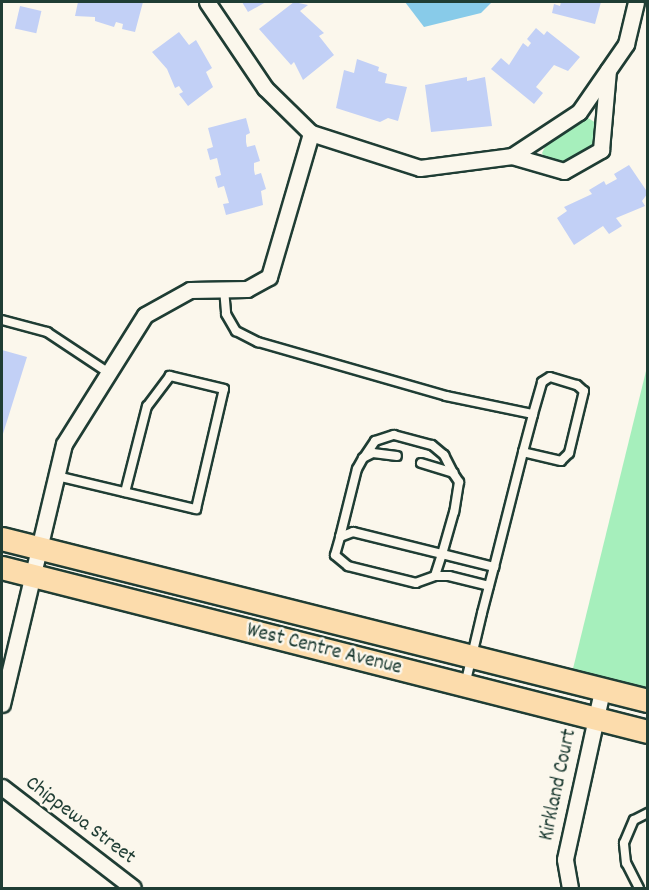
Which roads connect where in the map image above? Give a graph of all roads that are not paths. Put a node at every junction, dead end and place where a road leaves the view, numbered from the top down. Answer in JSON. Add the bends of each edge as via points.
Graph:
{"nodes":[{"id":1,"x":207,"y":2,"type":"edge"},
{"id":2,"x":636,"y":2,"type":"edge"},
{"id":3,"x":608,"y":69,"type":"junction"},
{"id":4,"x":311,"y":133,"type":"junction"},
{"id":5,"x":512,"y":156,"type":"junction"},
{"id":6,"x":224,"y":289,"type":"junction"},
{"id":7,"x":2,"y":320,"type":"edge"},
{"id":8,"x":109,"y":373,"type":"junction"},
{"id":9,"x":533,"y":414,"type":"junction"},
{"id":10,"x":523,"y":452,"type":"junction"},
{"id":11,"x":397,"y":456,"type":"dead end"},
{"id":12,"x":363,"y":458,"type":"junction"},
{"id":13,"x":421,"y":463,"type":"dead end"},
{"id":14,"x":453,"y":473,"type":"junction"},
{"id":15,"x":57,"y":476,"type":"junction"},
{"id":16,"x":126,"y":492,"type":"junction"},
{"id":17,"x":339,"y":537,"type":"junction"},
{"id":18,"x":2,"y":539,"type":"edge"},
{"id":19,"x":40,"y":549,"type":"junction"},
{"id":20,"x":442,"y":554,"type":"junction"},
{"id":21,"x":494,"y":567,"type":"junction"},
{"id":22,"x":2,"y":568,"type":"edge"},
{"id":23,"x":33,"y":576,"type":"junction"},
{"id":24,"x":435,"y":576,"type":"junction"},
{"id":25,"x":489,"y":586,"type":"junction"},
{"id":26,"x":471,"y":659,"type":"junction"},
{"id":27,"x":465,"y":686,"type":"junction"},
{"id":28,"x":602,"y":691,"type":"junction"},
{"id":29,"x":648,"y":701,"type":"edge"},
{"id":30,"x":2,"y":704,"type":"edge"},
{"id":31,"x":595,"y":719,"type":"junction"},
{"id":32,"x":648,"y":732,"type":"edge"},
{"id":33,"x":2,"y":787,"type":"edge"},
{"id":34,"x":648,"y":813,"type":"edge"},
{"id":35,"x":133,"y":888,"type":"edge"},
{"id":36,"x":570,"y":888,"type":"edge"},
{"id":37,"x":639,"y":888,"type":"edge"}],
"edges":[{"from":1,"to":4,"type":"street","via":[[265,88]]},
{"from":2,"to":3,"type":"street","via":[[626,44]]},
{"from":3,"to":5,"type":"street","via":[[579,112]]},
{"from":3,"to":5,"type":"street","via":[[601,150],[564,171]]},
{"from":4,"to":5,"type":"street","via":[[420,168]]},
{"from":4,"to":6,"type":"street","via":[[269,277],[247,289]]},
{"from":6,"to":8,"type":"street","via":[[190,290],[145,315]]},
{"from":6,"to":9,"type":"lane","via":[[226,314],[236,332],[258,342],[446,396]]},
{"from":7,"to":8,"type":"lane","via":[[47,332]]},
{"from":8,"to":15,"type":"street","via":[[64,444]]},
{"from":9,"to":10,"type":"lane"},
{"from":9,"to":10,"type":"lane","via":[[542,382],[550,378],[577,385],[584,392],[568,453],[561,461]]},
{"from":10,"to":21,"type":"lane"},
{"from":11,"to":12,"type":"lane","via":[[373,453]]},
{"from":12,"to":14,"type":"lane","via":[[375,441],[394,435],[432,445],[444,455]]},
{"from":12,"to":17,"type":"lane"},
{"from":13,"to":14,"type":"lane"},
{"from":14,"to":20,"type":"lane","via":[[459,482]]},
{"from":15,"to":16,"type":"lane"},
{"from":15,"to":19,"type":"street"},
{"from":16,"to":16,"type":"lane","via":[[196,509],[224,389],[170,376],[147,406]]},
{"from":17,"to":20,"type":"lane","via":[[353,532]]},
{"from":17,"to":24,"type":"lane","via":[[335,555],[348,566],[416,583]]},
{"from":18,"to":19,"type":"main road","name":"West Centre Avenue"},
{"from":19,"to":23,"type":"street"},
{"from":19,"to":26,"type":"main road","name":"West Centre Avenue"},
{"from":20,"to":21,"type":"lane"},
{"from":20,"to":24,"type":"lane"},
{"from":21,"to":25,"type":"lane"},
{"from":22,"to":23,"type":"main road","name":"West Centre Avenue"},
{"from":23,"to":27,"type":"main road","name":"West Centre Avenue"},
{"from":23,"to":30,"type":"street"},
{"from":24,"to":25,"type":"lane"},
{"from":25,"to":26,"type":"lane"},
{"from":26,"to":27,"type":"lane"},
{"from":26,"to":28,"type":"main road","name":"West Centre Avenue"},
{"from":27,"to":31,"type":"main road","name":"West Centre Avenue"},
{"from":28,"to":29,"type":"main road","name":"West Centre Avenue"},
{"from":28,"to":31,"type":"street","name":"Kirkland Court"},
{"from":31,"to":32,"type":"main road","name":"West Centre Avenue"},
{"from":31,"to":36,"type":"street","name":"Kirkland Court","via":[[565,859]]},
{"from":33,"to":35,"type":"street","name":"Chippewa Street"},
{"from":34,"to":37,"type":"lane","via":[[634,820],[624,843],[626,863]]}]}
